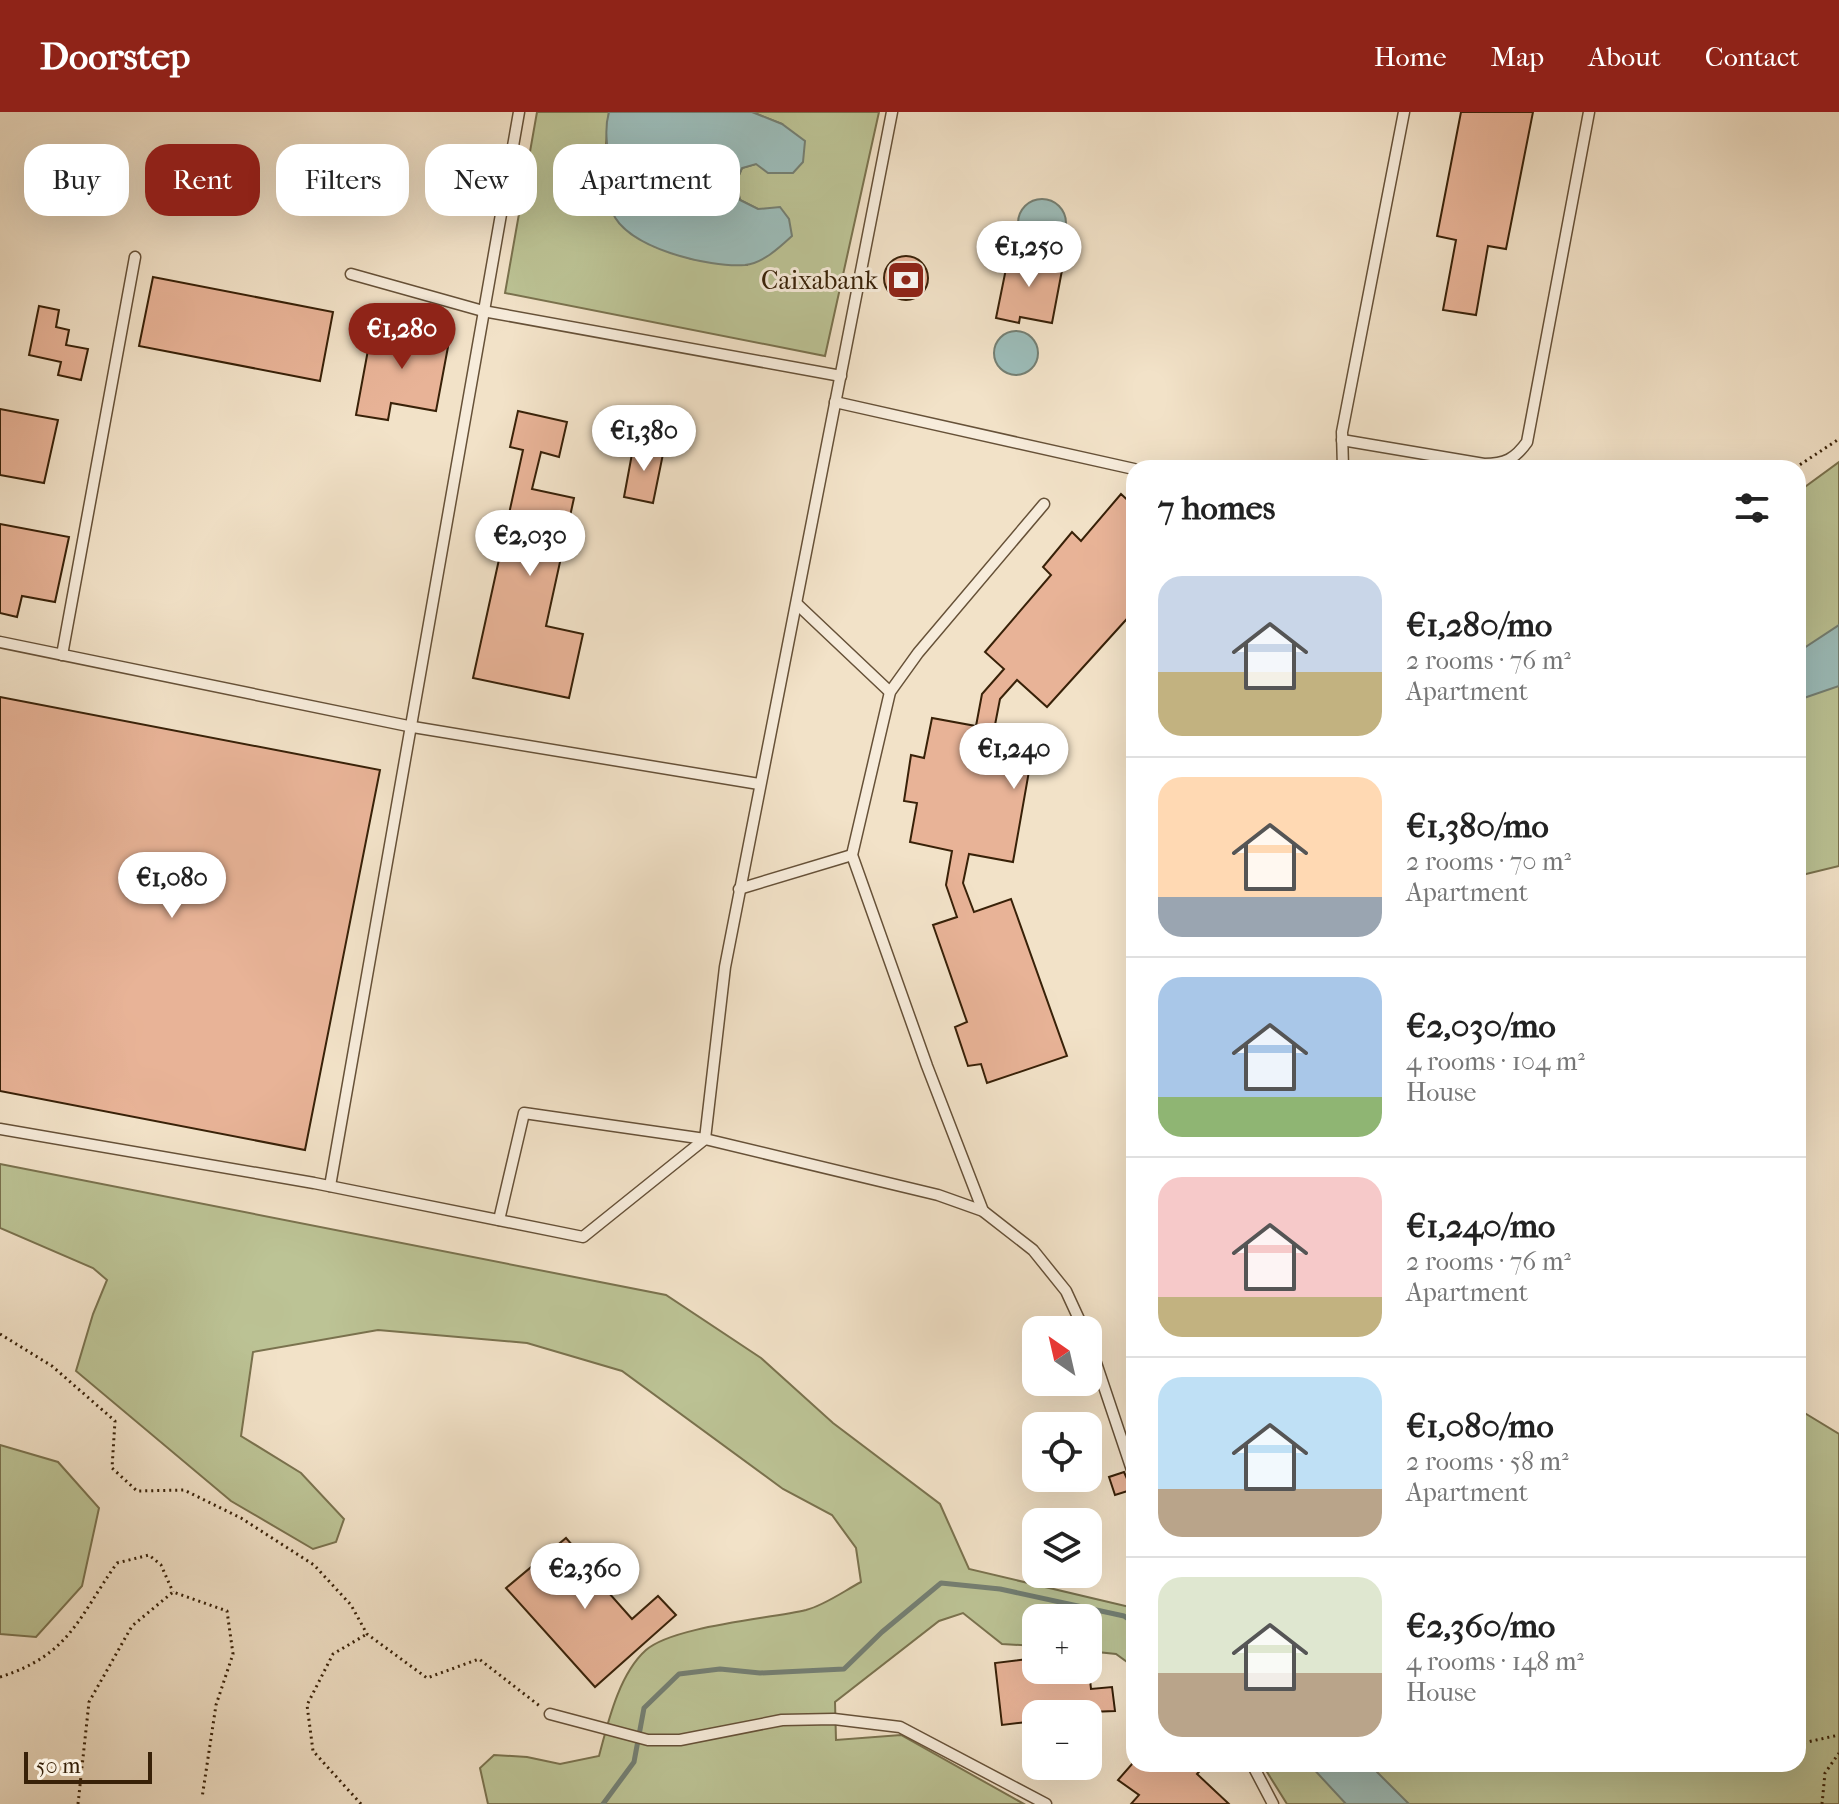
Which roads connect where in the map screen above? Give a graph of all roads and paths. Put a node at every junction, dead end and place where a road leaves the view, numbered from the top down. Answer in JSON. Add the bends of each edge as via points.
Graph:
{"nodes":[{"id":1,"x":519,"y":112,"type":"edge"},
{"id":2,"x":892,"y":112,"type":"edge"},
{"id":3,"x":1404,"y":112,"type":"edge"},
{"id":4,"x":1589,"y":112,"type":"edge"},
{"id":5,"x":135,"y":257,"type":"dead end"},
{"id":6,"x":351,"y":274,"type":"dead end"},
{"id":7,"x":483,"y":311,"type":"junction"},
{"id":8,"x":841,"y":376,"type":"junction"},
{"id":9,"x":835,"y":402,"type":"junction"},
{"id":10,"x":1839,"y":439,"type":"edge"},
{"id":11,"x":1342,"y":440,"type":"junction"},
{"id":12,"x":1343,"y":460,"type":"edge"},
{"id":13,"x":1460,"y":460,"type":"edge"},
{"id":14,"x":1510,"y":460,"type":"edge"},
{"id":15,"x":1806,"y":461,"type":"edge"},
{"id":16,"x":1126,"y":467,"type":"edge"},
{"id":17,"x":1044,"y":504,"type":"dead end"},
{"id":18,"x":798,"y":605,"type":"junction"},
{"id":19,"x":0,"y":642,"type":"edge"},
{"id":20,"x":62,"y":655,"type":"junction"},
{"id":21,"x":890,"y":692,"type":"junction"},
{"id":22,"x":413,"y":727,"type":"junction"},
{"id":23,"x":759,"y":784,"type":"junction"},
{"id":24,"x":852,"y":855,"type":"junction"},
{"id":25,"x":739,"y":889,"type":"junction"},
{"id":26,"x":0,"y":1129,"type":"edge"},
{"id":27,"x":705,"y":1139,"type":"junction"},
{"id":28,"x":330,"y":1186,"type":"junction"},
{"id":29,"x":983,"y":1211,"type":"junction"},
{"id":30,"x":499,"y":1220,"type":"junction"},
{"id":31,"x":1078,"y":1316,"type":"edge"},
{"id":32,"x":0,"y":1334,"type":"edge"},
{"id":33,"x":7,"y":1338,"type":"junction"},
{"id":34,"x":0,"y":1341,"type":"edge"},
{"id":35,"x":1102,"y":1381,"type":"edge"},
{"id":36,"x":1126,"y":1452,"type":"edge"},
{"id":37,"x":173,"y":1592,"type":"junction"},
{"id":38,"x":367,"y":1634,"type":"junction"},
{"id":39,"x":0,"y":1677,"type":"edge"},
{"id":40,"x":550,"y":1714,"type":"joint"},
{"id":41,"x":1839,"y":1735,"type":"edge"},
{"id":42,"x":1806,"y":1742,"type":"edge"},
{"id":43,"x":1839,"y":1753,"type":"edge"},
{"id":44,"x":1256,"y":1772,"type":"edge"},
{"id":45,"x":202,"y":1798,"type":"dead end"},
{"id":46,"x":78,"y":1804,"type":"edge"},
{"id":47,"x":361,"y":1804,"type":"edge"},
{"id":48,"x":1046,"y":1804,"type":"edge"},
{"id":49,"x":1273,"y":1804,"type":"edge"},
{"id":50,"x":1822,"y":1804,"type":"edge"}],
"edges":[{"from":1,"to":7,"type":"lane"},
{"from":2,"to":8,"type":"lane"},
{"from":3,"to":11,"type":"lane"},
{"from":4,"to":14,"type":"lane","via":[[1527,442]]},
{"from":5,"to":20,"type":"lane"},
{"from":6,"to":7,"type":"lane"},
{"from":7,"to":8,"type":"lane"},
{"from":7,"to":22,"type":"lane"},
{"from":8,"to":9,"type":"lane"},
{"from":9,"to":16,"type":"lane"},
{"from":9,"to":18,"type":"lane"},
{"from":10,"to":15,"type":"path"},
{"from":11,"to":12,"type":"lane"},
{"from":11,"to":13,"type":"lane"},
{"from":17,"to":21,"type":"lane"},
{"from":18,"to":21,"type":"lane"},
{"from":18,"to":23,"type":"lane"},
{"from":19,"to":20,"type":"lane"},
{"from":20,"to":22,"type":"lane"},
{"from":21,"to":24,"type":"lane"},
{"from":22,"to":23,"type":"lane"},
{"from":22,"to":28,"type":"lane"},
{"from":23,"to":25,"type":"lane"},
{"from":24,"to":25,"type":"lane"},
{"from":24,"to":29,"type":"lane"},
{"from":25,"to":27,"type":"lane"},
{"from":26,"to":28,"type":"lane"},
{"from":27,"to":29,"type":"lane","via":[[938,1195]]},
{"from":27,"to":30,"type":"lane","via":[[583,1237]]},
{"from":27,"to":30,"type":"lane","via":[[524,1113]]},
{"from":28,"to":30,"type":"lane"},
{"from":29,"to":31,"type":"lane","via":[[1033,1250],[1066,1291]]},
{"from":32,"to":33,"type":"path"},
{"from":33,"to":34,"type":"path"},
{"from":33,"to":38,"type":"path","via":[[52,1366],[115,1421],[112,1468],[137,1491],[184,1490],[241,1518],[314,1565],[351,1605]]},
{"from":35,"to":36,"type":"lane"},
{"from":37,"to":39,"type":"path","via":[[161,1565],[149,1555],[117,1563],[68,1638],[27,1668]]},
{"from":37,"to":45,"type":"path","via":[[227,1611],[233,1654],[216,1705]]},
{"from":37,"to":46,"type":"path","via":[[132,1626],[89,1702]]},
{"from":38,"to":40,"type":"path","via":[[427,1678],[479,1659]]},
{"from":38,"to":47,"type":"path","via":[[333,1654],[307,1705],[313,1751]]},
{"from":40,"to":48,"type":"lane","via":[[648,1740],[680,1740],[782,1720],[834,1719],[900,1727]]},
{"from":41,"to":42,"type":"path"},
{"from":43,"to":50,"type":"path","via":[[1825,1773]]},
{"from":44,"to":49,"type":"lane"}]}
